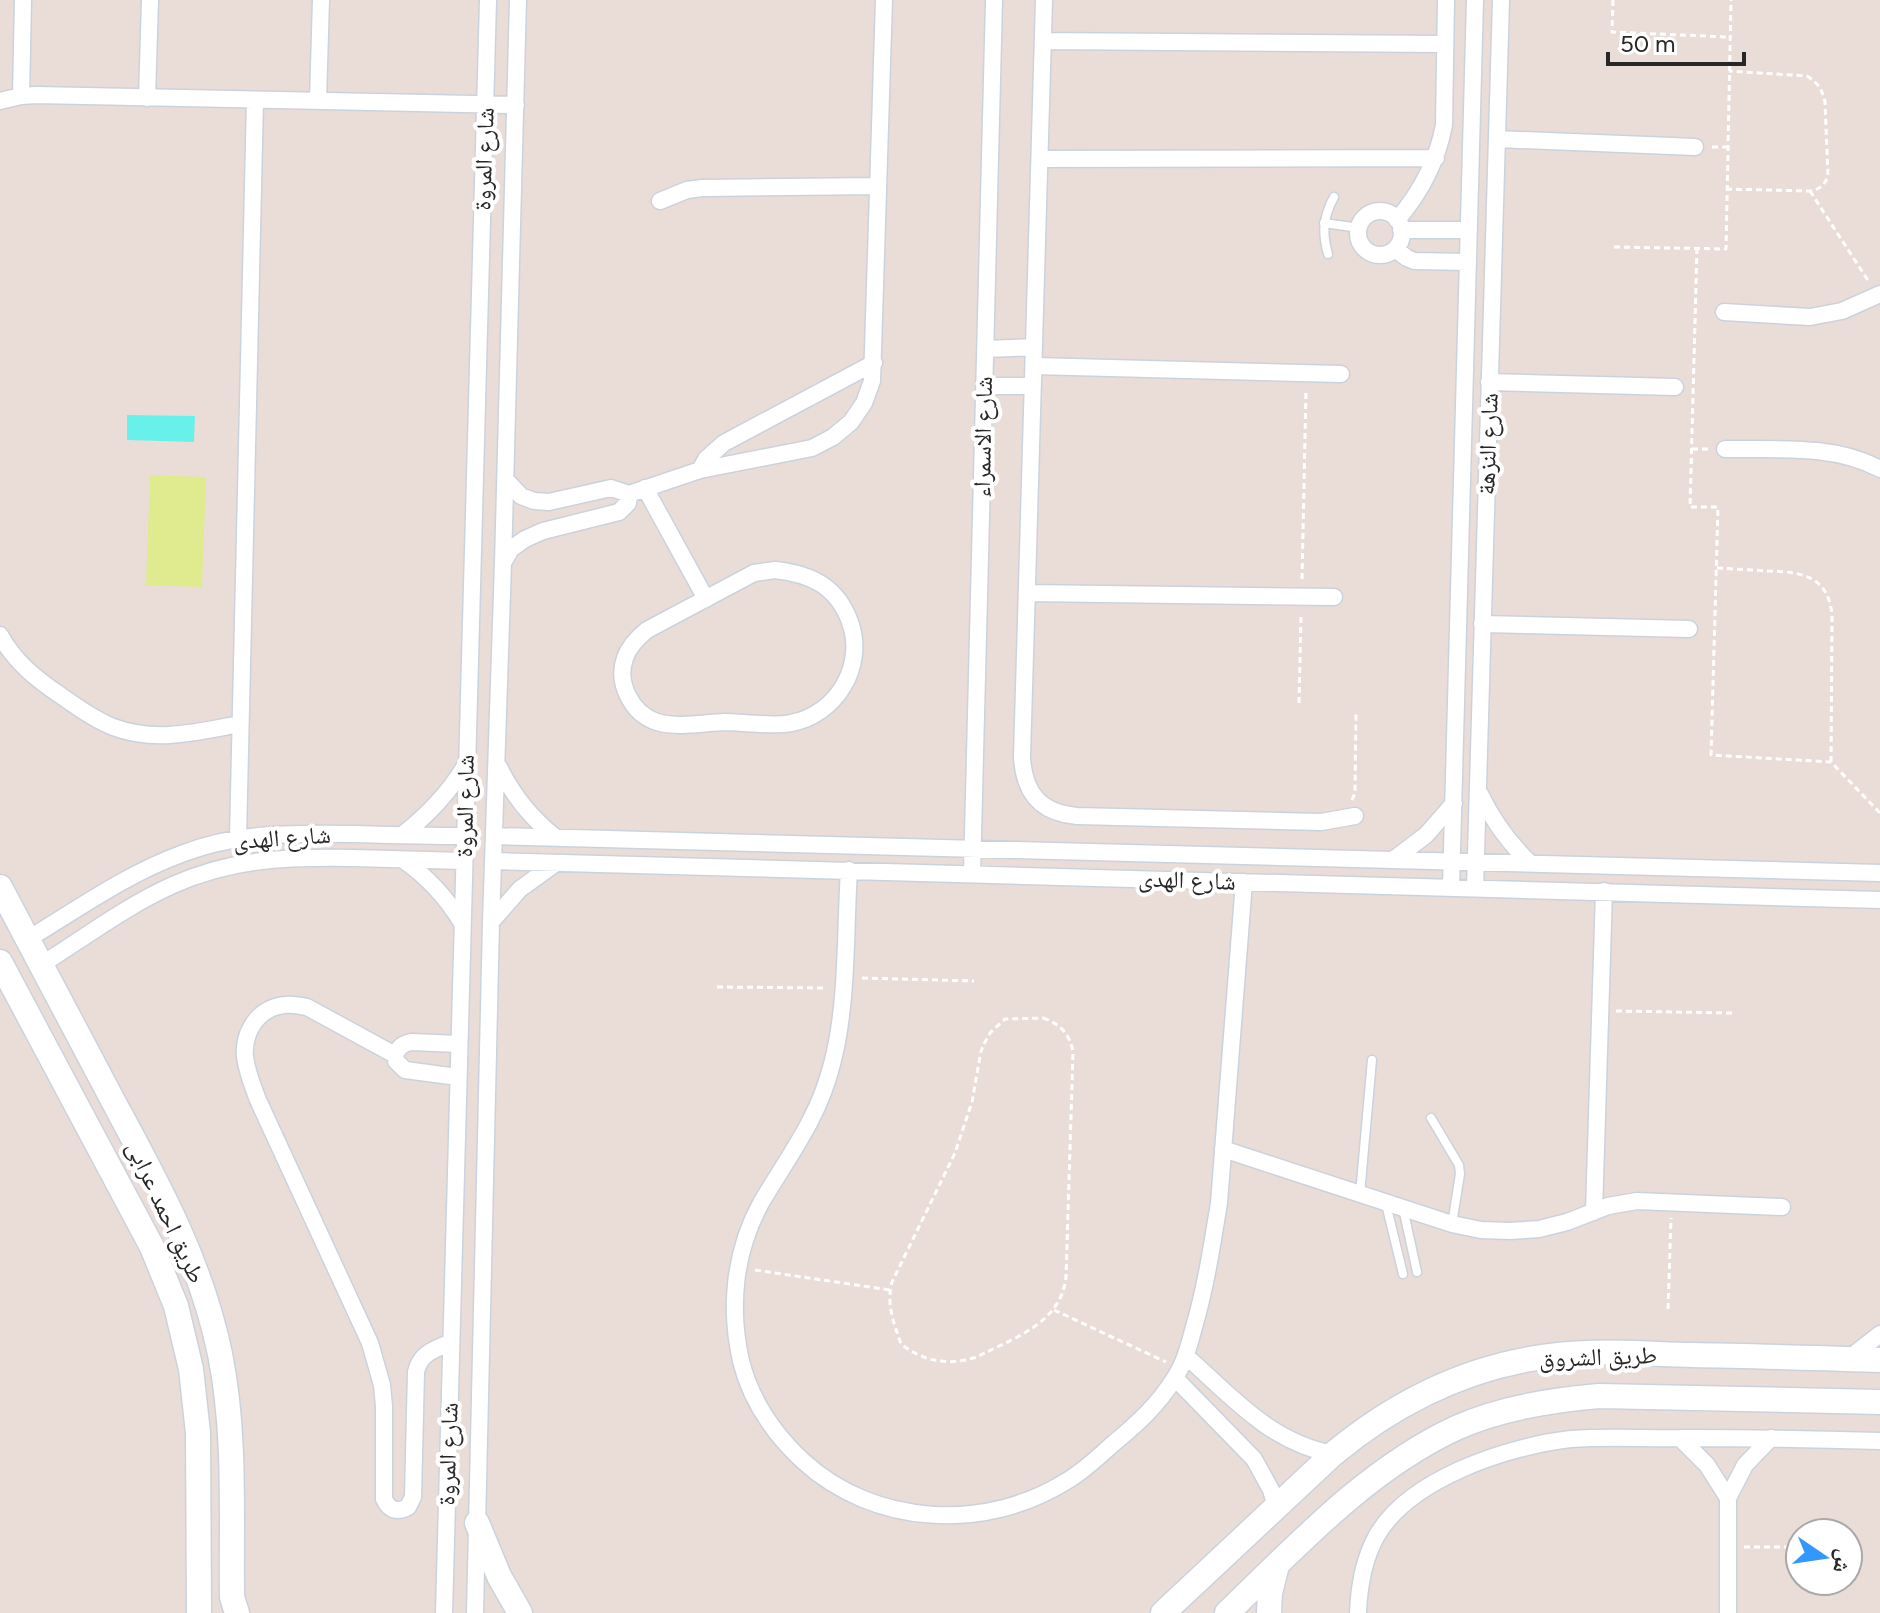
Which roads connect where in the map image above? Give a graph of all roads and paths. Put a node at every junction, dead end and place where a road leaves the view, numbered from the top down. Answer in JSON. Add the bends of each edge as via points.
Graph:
{"nodes":[{"id":1,"x":23,"y":0,"type":"edge"},
{"id":2,"x":150,"y":0,"type":"edge"},
{"id":3,"x":321,"y":0,"type":"edge"},
{"id":4,"x":488,"y":0,"type":"edge"},
{"id":5,"x":518,"y":0,"type":"edge"},
{"id":6,"x":884,"y":0,"type":"edge"},
{"id":7,"x":994,"y":0,"type":"edge"},
{"id":8,"x":1044,"y":0,"type":"edge"},
{"id":9,"x":1446,"y":0,"type":"edge"},
{"id":10,"x":1475,"y":0,"type":"edge"},
{"id":11,"x":1501,"y":0,"type":"edge"},
{"id":12,"x":1613,"y":0,"type":"edge"},
{"id":13,"x":1731,"y":0,"type":"edge"},
{"id":14,"x":1730,"y":37,"type":"junction"},
{"id":15,"x":1043,"y":41,"type":"junction"},
{"id":16,"x":1445,"y":44,"type":"junction"},
{"id":17,"x":1729,"y":71,"type":"junction"},
{"id":18,"x":21,"y":96,"type":"junction"},
{"id":19,"x":147,"y":98,"type":"junction"},
{"id":20,"x":255,"y":100,"type":"junction"},
{"id":21,"x":0,"y":101,"type":"edge"},
{"id":22,"x":318,"y":101,"type":"junction"},
{"id":23,"x":485,"y":104,"type":"junction"},
{"id":24,"x":516,"y":105,"type":"junction"},
{"id":25,"x":1497,"y":139,"type":"junction"},
{"id":26,"x":1695,"y":147,"type":"dead end"},
{"id":27,"x":1436,"y":158,"type":"junction"},
{"id":28,"x":1040,"y":159,"type":"junction"},
{"id":29,"x":878,"y":186,"type":"junction"},
{"id":30,"x":1726,"y":189,"type":"junction"},
{"id":31,"x":1810,"y":191,"type":"junction"},
{"id":32,"x":1334,"y":197,"type":"dead end"},
{"id":33,"x":660,"y":201,"type":"dead end"},
{"id":34,"x":1324,"y":223,"type":"junction"},
{"id":35,"x":1399,"y":225,"type":"junction"},
{"id":36,"x":1359,"y":228,"type":"junction"},
{"id":37,"x":1469,"y":230,"type":"junction"},
{"id":38,"x":1614,"y":247,"type":"dead end"},
{"id":39,"x":1697,"y":248,"type":"junction"},
{"id":40,"x":1395,"y":249,"type":"junction"},
{"id":41,"x":1328,"y":254,"type":"dead end"},
{"id":42,"x":1468,"y":262,"type":"junction"},
{"id":43,"x":1879,"y":295,"type":"edge"},
{"id":44,"x":1724,"y":312,"type":"dead end"},
{"id":45,"x":1034,"y":347,"type":"junction"},
{"id":46,"x":985,"y":349,"type":"junction"},
{"id":47,"x":874,"y":363,"type":"junction"},
{"id":48,"x":1034,"y":366,"type":"junction"},
{"id":49,"x":1307,"y":373,"type":"junction"},
{"id":50,"x":1341,"y":374,"type":"dead end"},
{"id":51,"x":1489,"y":382,"type":"junction"},
{"id":52,"x":984,"y":386,"type":"junction"},
{"id":53,"x":1033,"y":386,"type":"junction"},
{"id":54,"x":1675,"y":387,"type":"dead end"},
{"id":55,"x":1725,"y":449,"type":"dead end"},
{"id":56,"x":1880,"y":469,"type":"edge"},
{"id":57,"x":700,"y":470,"type":"junction"},
{"id":58,"x":505,"y":479,"type":"junction"},
{"id":59,"x":637,"y":491,"type":"junction"},
{"id":60,"x":503,"y":563,"type":"junction"},
{"id":61,"x":1717,"y":568,"type":"junction"},
{"id":62,"x":1027,"y":593,"type":"junction"},
{"id":63,"x":1301,"y":597,"type":"junction"},
{"id":64,"x":1334,"y":597,"type":"dead end"},
{"id":65,"x":706,"y":599,"type":"junction"},
{"id":66,"x":1482,"y":624,"type":"junction"},
{"id":67,"x":1689,"y":629,"type":"dead end"},
{"id":68,"x":0,"y":635,"type":"edge"},
{"id":69,"x":1299,"y":703,"type":"dead end"},
{"id":70,"x":1356,"y":713,"type":"dead end"},
{"id":71,"x":240,"y":724,"type":"junction"},
{"id":72,"x":1831,"y":762,"type":"junction"},
{"id":73,"x":496,"y":763,"type":"junction"},
{"id":74,"x":466,"y":765,"type":"junction"},
{"id":75,"x":1478,"y":789,"type":"junction"},
{"id":76,"x":1454,"y":803,"type":"junction"},
{"id":77,"x":1880,"y":813,"type":"edge"},
{"id":78,"x":1350,"y":818,"type":"joint"},
{"id":79,"x":402,"y":835,"type":"junction"},
{"id":80,"x":464,"y":836,"type":"junction"},
{"id":81,"x":494,"y":836,"type":"junction"},
{"id":82,"x":555,"y":837,"type":"junction"},
{"id":83,"x":238,"y":838,"type":"junction"},
{"id":84,"x":973,"y":848,"type":"junction"},
{"id":85,"x":401,"y":859,"type":"junction"},
{"id":86,"x":1393,"y":860,"type":"junction"},
{"id":87,"x":464,"y":861,"type":"junction"},
{"id":88,"x":493,"y":861,"type":"junction"},
{"id":89,"x":1452,"y":861,"type":"junction"},
{"id":90,"x":1475,"y":862,"type":"junction"},
{"id":91,"x":556,"y":863,"type":"junction"},
{"id":92,"x":1530,"y":863,"type":"junction"},
{"id":93,"x":849,"y":870,"type":"junction"},
{"id":94,"x":1877,"y":871,"type":"edge"},
{"id":95,"x":972,"y":874,"type":"junction"},
{"id":96,"x":1244,"y":882,"type":"junction"},
{"id":97,"x":0,"y":887,"type":"edge"},
{"id":98,"x":1451,"y":887,"type":"junction"},
{"id":99,"x":1475,"y":888,"type":"junction"},
{"id":100,"x":1604,"y":891,"type":"junction"},
{"id":101,"x":1880,"y":900,"type":"edge"},
{"id":102,"x":491,"y":922,"type":"junction"},
{"id":103,"x":462,"y":923,"type":"junction"},
{"id":104,"x":28,"y":939,"type":"junction"},
{"id":105,"x":0,"y":962,"type":"edge"},
{"id":106,"x":41,"y":965,"type":"junction"},
{"id":107,"x":974,"y":981,"type":"dead end"},
{"id":108,"x":843,"y":982,"type":"junction"},
{"id":109,"x":717,"y":987,"type":"dead end"},
{"id":110,"x":1600,"y":1010,"type":"junction"},
{"id":111,"x":1733,"y":1013,"type":"dead end"},
{"id":112,"x":459,"y":1044,"type":"junction"},
{"id":113,"x":395,"y":1055,"type":"junction"},
{"id":114,"x":90,"y":1056,"type":"junction"},
{"id":115,"x":1372,"y":1060,"type":"dead end"},
{"id":116,"x":60,"y":1073,"type":"junction"},
{"id":117,"x":458,"y":1077,"type":"junction"},
{"id":118,"x":1431,"y":1118,"type":"dead end"},
{"id":119,"x":1223,"y":1149,"type":"junction"},
{"id":120,"x":1360,"y":1194,"type":"junction"},
{"id":121,"x":1672,"y":1202,"type":"junction"},
{"id":122,"x":1394,"y":1206,"type":"junction"},
{"id":123,"x":1782,"y":1207,"type":"dead end"},
{"id":124,"x":1594,"y":1212,"type":"junction"},
{"id":125,"x":1452,"y":1224,"type":"junction"},
{"id":126,"x":737,"y":1267,"type":"junction"},
{"id":127,"x":1417,"y":1272,"type":"dead end"},
{"id":128,"x":1403,"y":1274,"type":"dead end"},
{"id":129,"x":890,"y":1290,"type":"junction"},
{"id":130,"x":1668,"y":1309,"type":"dead end"},
{"id":131,"x":1054,"y":1310,"type":"junction"},
{"id":132,"x":1880,"y":1334,"type":"edge"},
{"id":133,"x":451,"y":1342,"type":"junction"},
{"id":134,"x":1724,"y":1356,"type":"junction"},
{"id":135,"x":1848,"y":1359,"type":"junction"},
{"id":136,"x":1880,"y":1360,"type":"edge"},
{"id":137,"x":1181,"y":1368,"type":"junction"},
{"id":138,"x":1724,"y":1398,"type":"junction"},
{"id":139,"x":1880,"y":1402,"type":"edge"},
{"id":140,"x":1680,"y":1438,"type":"junction"},
{"id":141,"x":1771,"y":1438,"type":"junction"},
{"id":142,"x":1880,"y":1441,"type":"edge"},
{"id":143,"x":1333,"y":1454,"type":"junction"},
{"id":144,"x":198,"y":1493,"type":"junction"},
{"id":145,"x":230,"y":1494,"type":"junction"},
{"id":146,"x":1728,"y":1498,"type":"junction"},
{"id":147,"x":1276,"y":1507,"type":"junction"},
{"id":148,"x":477,"y":1523,"type":"junction"},
{"id":149,"x":1728,"y":1547,"type":"junction"},
{"id":150,"x":1784,"y":1547,"type":"edge"},
{"id":151,"x":1277,"y":1565,"type":"junction"},
{"id":152,"x":199,"y":1613,"type":"edge"},
{"id":153,"x":237,"y":1613,"type":"edge"},
{"id":154,"x":444,"y":1613,"type":"edge"},
{"id":155,"x":475,"y":1613,"type":"edge"},
{"id":156,"x":520,"y":1613,"type":"edge"},
{"id":157,"x":1163,"y":1613,"type":"edge"},
{"id":158,"x":1227,"y":1613,"type":"edge"},
{"id":159,"x":1269,"y":1613,"type":"edge"},
{"id":160,"x":1358,"y":1613,"type":"edge"},
{"id":161,"x":1728,"y":1613,"type":"edge"}],
"edges":[{"from":1,"to":18,"type":"street"},
{"from":2,"to":19,"type":"street"},
{"from":3,"to":22,"type":"street"},
{"from":4,"to":23,"type":"street","name":"شارع المروة"},
{"from":5,"to":24,"type":"street","name":"شارع المروة"},
{"from":6,"to":29,"type":"street"},
{"from":7,"to":46,"type":"street","name":"شارع الاسمراء"},
{"from":8,"to":15,"type":"street"},
{"from":9,"to":16,"type":"street"},
{"from":10,"to":37,"type":"street","name":"شارع النزهة"},
{"from":11,"to":25,"type":"street","name":"شارع النزهة"},
{"from":12,"to":14,"type":"path","via":[[1612,32]]},
{"from":13,"to":14,"type":"path"},
{"from":14,"to":17,"type":"path"},
{"from":15,"to":16,"type":"street"},
{"from":15,"to":28,"type":"street"},
{"from":16,"to":27,"type":"street","via":[[1444,125]]},
{"from":17,"to":30,"type":"path"},
{"from":17,"to":31,"type":"path","via":[[1807,76],[1816,82],[1825,102],[1828,176],[1825,184]]},
{"from":18,"to":19,"type":"street"},
{"from":18,"to":21,"type":"street"},
{"from":19,"to":20,"type":"street"},
{"from":20,"to":22,"type":"street"},
{"from":20,"to":71,"type":"street"},
{"from":22,"to":23,"type":"street"},
{"from":23,"to":24,"type":"street"},
{"from":23,"to":74,"type":"street","name":"شارع المروة"},
{"from":24,"to":58,"type":"street","name":"شارع المروة"},
{"from":25,"to":26,"type":"street"},
{"from":25,"to":51,"type":"street","name":"شارع النزهة"},
{"from":27,"to":28,"type":"street"},
{"from":27,"to":35,"type":"street"},
{"from":28,"to":45,"type":"street"},
{"from":29,"to":33,"type":"street","via":[[702,188]]},
{"from":29,"to":47,"type":"street"},
{"from":30,"to":31,"type":"path"},
{"from":30,"to":39,"type":"path","via":[[1726,249]]},
{"from":31,"to":43,"type":"path"},
{"from":32,"to":34,"type":"lane"},
{"from":34,"to":36,"type":"lane"},
{"from":34,"to":41,"type":"lane"},
{"from":35,"to":36,"type":"street","via":[[1387,213],[1375,212]]},
{"from":35,"to":37,"type":"street"},
{"from":35,"to":40,"type":"street"},
{"from":36,"to":40,"type":"street","via":[[1359,240],[1371,253],[1384,255]]},
{"from":37,"to":42,"type":"street","name":"شارع النزهة"},
{"from":38,"to":39,"type":"path"},
{"from":39,"to":61,"type":"path","via":[[1690,507],[1718,507]]},
{"from":40,"to":42,"type":"street","via":[[1414,261]]},
{"from":42,"to":76,"type":"street","name":"شارع النزهة"},
{"from":43,"to":44,"type":"street","via":[[1842,311],[1810,317]]},
{"from":45,"to":46,"type":"street"},
{"from":45,"to":48,"type":"street"},
{"from":46,"to":52,"type":"street","name":"شارع الاسمراء"},
{"from":47,"to":57,"type":"street","via":[[724,443]]},
{"from":47,"to":57,"type":"street","via":[[864,403],[833,437],[812,448]]},
{"from":48,"to":49,"type":"street"},
{"from":48,"to":53,"type":"street"},
{"from":49,"to":50,"type":"street"},
{"from":49,"to":63,"type":"path"},
{"from":51,"to":54,"type":"street"},
{"from":51,"to":66,"type":"street","name":"شارع النزهة"},
{"from":52,"to":53,"type":"street"},
{"from":52,"to":84,"type":"street","name":"شارع الاسمراء"},
{"from":53,"to":62,"type":"street"},
{"from":55,"to":56,"type":"street","via":[[1842,454]]},
{"from":57,"to":59,"type":"street"},
{"from":58,"to":59,"type":"street","via":[[534,501],[611,488]]},
{"from":58,"to":60,"type":"street","name":"شارع المروة"},
{"from":59,"to":60,"type":"street","via":[[619,512],[525,539]]},
{"from":59,"to":65,"type":"street"},
{"from":60,"to":73,"type":"street","name":"شارع المروة"},
{"from":61,"to":72,"type":"path","via":[[1796,572],[1817,582],[1828,595]]},
{"from":61,"to":72,"type":"path","via":[[1711,755]]},
{"from":62,"to":63,"type":"street"},
{"from":62,"to":78,"type":"street","via":[[1023,772],[1027,787],[1048,809],[1077,816],[1321,822]]},
{"from":63,"to":64,"type":"street"},
{"from":63,"to":69,"type":"path"},
{"from":65,"to":65,"type":"street","via":[[754,573],[797,572],[816,580],[846,610],[853,630],[851,673],[841,692],[808,719],[788,724],[675,724],[656,722],[640,712],[622,679],[633,642]]},
{"from":66,"to":67,"type":"street"},
{"from":66,"to":75,"type":"street","name":"شارع النزهة"},
{"from":68,"to":71,"type":"street","via":[[38,680],[112,726],[175,736]]},
{"from":70,"to":78,"type":"path"},
{"from":71,"to":83,"type":"street"},
{"from":72,"to":77,"type":"path"},
{"from":73,"to":81,"type":"street","name":"شارع المروة"},
{"from":73,"to":82,"type":"street","via":[[520,804]]},
{"from":74,"to":79,"type":"street","via":[[438,804]]},
{"from":74,"to":80,"type":"street","name":"شارع المروة"},
{"from":75,"to":90,"type":"street","name":"شارع النزهة"},
{"from":75,"to":92,"type":"street","via":[[1500,829]]},
{"from":76,"to":86,"type":"street","via":[[1426,835]]},
{"from":76,"to":89,"type":"street","name":"شارع النزهة"},
{"from":79,"to":80,"type":"street","name":"شارع الهدى"},
{"from":79,"to":83,"type":"street","name":"شارع الهدى","via":[[291,833]]},
{"from":80,"to":87,"type":"street","name":"شارع المروة"},
{"from":81,"to":82,"type":"street","name":"شارع الهدى"},
{"from":81,"to":88,"type":"street","name":"شارع المروة"},
{"from":82,"to":84,"type":"street","name":"شارع الهدى"},
{"from":83,"to":104,"type":"street","name":"شارع الهدى","via":[[161,862]]},
{"from":84,"to":86,"type":"street","name":"شارع الهدى"},
{"from":84,"to":95,"type":"street","name":"شارع الاسمراء"},
{"from":85,"to":87,"type":"street","name":"شارع الهدى"},
{"from":85,"to":103,"type":"street","via":[[436,887]]},
{"from":85,"to":106,"type":"street","name":"شارع الهدى","via":[[298,857],[221,868],[149,897]]},
{"from":86,"to":89,"type":"street","name":"شارع الهدى"},
{"from":87,"to":103,"type":"street","name":"شارع المروة"},
{"from":88,"to":91,"type":"street","name":"شارع الهدى"},
{"from":88,"to":102,"type":"street","name":"شارع المروة"},
{"from":89,"to":90,"type":"street","name":"شارع الهدى"},
{"from":89,"to":98,"type":"street","name":"شارع النزهة"},
{"from":90,"to":92,"type":"street","name":"شارع الهدى"},
{"from":90,"to":99,"type":"street","name":"شارع النزهة"},
{"from":91,"to":93,"type":"street","name":"شارع الهدى"},
{"from":91,"to":102,"type":"street","via":[[520,889]]},
{"from":92,"to":94,"type":"street","name":"شارع الهدى"},
{"from":93,"to":95,"type":"street","name":"شارع الهدى"},
{"from":93,"to":108,"type":"street"},
{"from":95,"to":96,"type":"street","name":"شارع الهدى"},
{"from":96,"to":98,"type":"street","name":"شارع الهدى"},
{"from":96,"to":119,"type":"street"},
{"from":97,"to":104,"type":"street","name":"طريق احمد عرابى"},
{"from":98,"to":99,"type":"street","name":"شارع الهدى"},
{"from":99,"to":100,"type":"street","name":"شارع الهدى"},
{"from":100,"to":101,"type":"street","name":"شارع الهدى"},
{"from":100,"to":110,"type":"street"},
{"from":102,"to":148,"type":"street","name":"شارع المروة"},
{"from":103,"to":112,"type":"street","name":"شارع المروة"},
{"from":104,"to":106,"type":"street","name":"طريق احمد عرابى"},
{"from":105,"to":116,"type":"street","name":"طريق احمد عرابى"},
{"from":106,"to":114,"type":"street","name":"طريق احمد عرابى"},
{"from":107,"to":108,"type":"path"},
{"from":108,"to":109,"type":"path"},
{"from":108,"to":126,"type":"street","via":[[837,1039],[820,1101],[760,1205]]},
{"from":110,"to":111,"type":"path"},
{"from":110,"to":124,"type":"street"},
{"from":112,"to":113,"type":"street","via":[[411,1042]]},
{"from":112,"to":117,"type":"street","name":"شارع المروة"},
{"from":113,"to":117,"type":"street","via":[[405,1070]]},
{"from":113,"to":133,"type":"street","via":[[307,1007],[291,1004],[261,1015],[245,1043],[258,1100],[370,1343],[382,1385],[384,1499],[391,1509],[408,1507],[413,1497],[417,1367],[425,1354]]},
{"from":114,"to":116,"type":"street"},
{"from":114,"to":145,"type":"street","name":"طريق احمد عرابى","via":[[170,1207],[211,1316],[231,1431]]},
{"from":115,"to":120,"type":"lane"},
{"from":116,"to":144,"type":"street","name":"طريق احمد عرابى","via":[[152,1247],[176,1306],[196,1401]]},
{"from":117,"to":133,"type":"street","name":"شارع المروة"},
{"from":118,"to":125,"type":"lane","via":[[1459,1165]]},
{"from":119,"to":120,"type":"street"},
{"from":119,"to":137,"type":"street","via":[[1211,1256]]},
{"from":120,"to":122,"type":"street"},
{"from":121,"to":123,"type":"street"},
{"from":121,"to":124,"type":"street","via":[[1637,1201]]},
{"from":121,"to":130,"type":"path"},
{"from":122,"to":125,"type":"street"},
{"from":122,"to":127,"type":"lane"},
{"from":122,"to":128,"type":"lane"},
{"from":124,"to":125,"type":"street","via":[[1524,1230]]},
{"from":126,"to":129,"type":"path"},
{"from":126,"to":137,"type":"street","via":[[734,1320],[757,1405],[783,1442],[816,1472],[853,1495],[896,1510],[940,1516],[984,1513],[1027,1502],[1067,1481],[1139,1422]]},
{"from":129,"to":131,"type":"path","via":[[901,1344],[946,1363],[977,1357],[1039,1324]]},
{"from":129,"to":131,"type":"path","via":[[963,1133],[990,1033],[1005,1019],[1043,1018],[1061,1027],[1073,1052],[1066,1277]]},
{"from":131,"to":137,"type":"path"},
{"from":132,"to":135,"type":"street"},
{"from":133,"to":154,"type":"street","name":"شارع المروة"},
{"from":134,"to":135,"type":"street","name":"طريق الشروق"},
{"from":134,"to":138,"type":"street"},
{"from":134,"to":143,"type":"street","name":"طريق الشروق","via":[[1586,1353],[1516,1361],[1417,1396]]},
{"from":135,"to":136,"type":"street","name":"طريق الشروق"},
{"from":137,"to":143,"type":"street","via":[[1294,1443]]},
{"from":137,"to":147,"type":"street","via":[[1254,1459]]},
{"from":138,"to":139,"type":"street","name":"طريق الشروق"},
{"from":138,"to":151,"type":"street","name":"طريق الشروق","via":[[1560,1400],[1458,1427],[1361,1487]]},
{"from":140,"to":141,"type":"street"},
{"from":140,"to":146,"type":"street","via":[[1707,1465]]},
{"from":140,"to":160,"type":"street","via":[[1540,1443],[1448,1476],[1396,1512],[1377,1535],[1364,1562]]},
{"from":141,"to":142,"type":"street"},
{"from":141,"to":146,"type":"street","via":[[1745,1465]]},
{"from":143,"to":147,"type":"street","name":"طريق الشروق"},
{"from":144,"to":145,"type":"street"},
{"from":144,"to":152,"type":"street","name":"طريق احمد عرابى"},
{"from":145,"to":153,"type":"street","name":"طريق احمد عرابى","via":[[232,1597]]},
{"from":146,"to":149,"type":"street"},
{"from":147,"to":157,"type":"street","name":"طريق الشروق"},
{"from":148,"to":155,"type":"street","name":"شارع المروة"},
{"from":148,"to":156,"type":"street"},
{"from":149,"to":150,"type":"path"},
{"from":149,"to":161,"type":"street"},
{"from":151,"to":158,"type":"street","name":"طريق الشروق"},
{"from":151,"to":159,"type":"street"}]}
